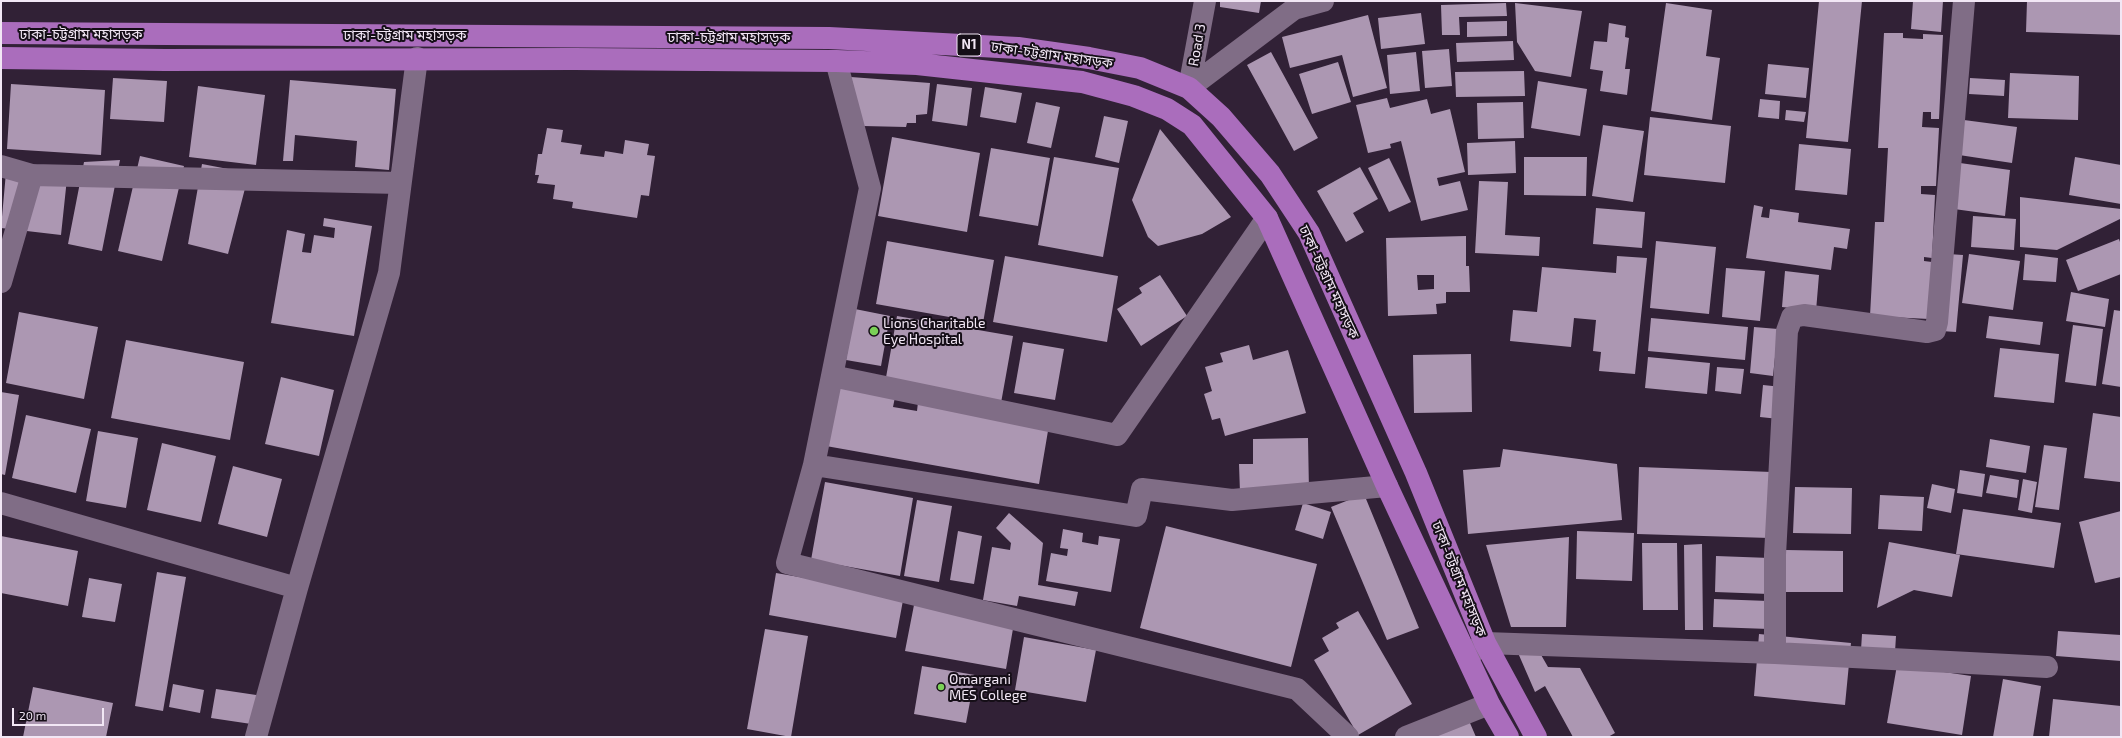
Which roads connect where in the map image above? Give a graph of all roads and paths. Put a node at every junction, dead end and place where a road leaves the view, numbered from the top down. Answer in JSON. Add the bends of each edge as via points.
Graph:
{"nodes":[{"id":1,"x":1205,"y":1,"type":"edge"},
{"id":2,"x":1324,"y":1,"type":"edge"},
{"id":3,"x":1964,"y":1,"type":"edge"},
{"id":4,"x":1,"y":33,"type":"edge"},
{"id":5,"x":1,"y":58,"type":"edge"},
{"id":6,"x":417,"y":58,"type":"junction"},
{"id":7,"x":836,"y":61,"type":"junction"},
{"id":8,"x":1189,"y":88,"type":"junction"},
{"id":9,"x":1,"y":166,"type":"edge"},
{"id":10,"x":32,"y":175,"type":"junction"},
{"id":11,"x":400,"y":183,"type":"junction"},
{"id":12,"x":1267,"y":218,"type":"junction"},
{"id":13,"x":5,"y":254,"type":"edge"},
{"id":14,"x":1,"y":282,"type":"edge"},
{"id":15,"x":832,"y":376,"type":"junction"},
{"id":16,"x":814,"y":465,"type":"junction"},
{"id":17,"x":1387,"y":486,"type":"junction"},
{"id":18,"x":1,"y":503,"type":"edge"},
{"id":19,"x":297,"y":588,"type":"junction"},
{"id":20,"x":1485,"y":643,"type":"junction"},
{"id":21,"x":1776,"y":653,"type":"junction"},
{"id":22,"x":1467,"y":656,"type":"junction"},
{"id":23,"x":2047,"y":666,"type":"dead end"},
{"id":24,"x":1489,"y":704,"type":"junction"},
{"id":25,"x":256,"y":737,"type":"edge"},
{"id":26,"x":1348,"y":737,"type":"edge"},
{"id":27,"x":1406,"y":737,"type":"edge"},
{"id":28,"x":1508,"y":737,"type":"edge"},
{"id":29,"x":1536,"y":737,"type":"edge"}],
"edges":[{"from":1,"to":8,"type":"street","name":"Road 3"},
{"from":2,"to":8,"type":"street","via":[[1294,9]]},
{"from":3,"to":21,"type":"street","via":[[1935,330],[1927,332],[1804,315],[1792,317],[1787,330],[1775,555]]},
{"from":4,"to":8,"type":"highway","name":"ঢাকা-চট্টগ্রাম মহাসড়ক","number":"N1","via":[[829,38],[1018,48],[1140,68]]},
{"from":5,"to":6,"type":"highway","name":"ঢাকা-চট্টগ্রাম মহাসড়ক","number":"N1"},
{"from":6,"to":7,"type":"highway","name":"ঢাকা-চট্টগ্রাম মহাসড়ক","number":"N1"},
{"from":6,"to":11,"type":"street"},
{"from":7,"to":12,"type":"highway","name":"ঢাকা-চট্টগ্রাম মহাসড়ক","number":"N1","via":[[917,64],[1006,73],[1082,82],[1134,96],[1167,109],[1192,125]]},
{"from":7,"to":15,"type":"street","via":[[870,188]]},
{"from":8,"to":20,"type":"highway","name":"ঢাকা-চট্টগ্রাম মহাসড়ক","number":"N1","via":[[1221,117],[1270,174],[1309,233],[1416,473]]},
{"from":9,"to":10,"type":"street"},
{"from":10,"to":11,"type":"street"},
{"from":10,"to":13,"type":"street"},
{"from":11,"to":19,"type":"street","via":[[389,273]]},
{"from":12,"to":15,"type":"street","via":[[1117,435]]},
{"from":12,"to":17,"type":"highway","name":"ঢাকা-চট্টগ্রাম মহাসড়ক","number":"N1"},
{"from":13,"to":14,"type":"street"},
{"from":15,"to":16,"type":"street"},
{"from":16,"to":17,"type":"street","via":[[1136,516],[1142,489],[1232,500]]},
{"from":16,"to":26,"type":"street","via":[[787,563],[1297,689]]},
{"from":17,"to":22,"type":"highway","name":"ঢাকা-চট্টগ্রাম মহাসড়ক","number":"N1"},
{"from":18,"to":19,"type":"street"},
{"from":19,"to":25,"type":"street"},
{"from":20,"to":21,"type":"street"},
{"from":20,"to":22,"type":"street"},
{"from":20,"to":29,"type":"highway","name":"ঢাকা-চট্টগ্রাম মহাসড়ক","number":"N1"},
{"from":21,"to":23,"type":"street"},
{"from":22,"to":24,"type":"highway","name":"ঢাকা-চট্টগ্রাম মহাসড়ক","number":"N1"},
{"from":24,"to":27,"type":"street"},
{"from":24,"to":28,"type":"highway","name":"ঢাকা-চট্টগ্রাম মহাসড়ক","number":"N1"}]}
